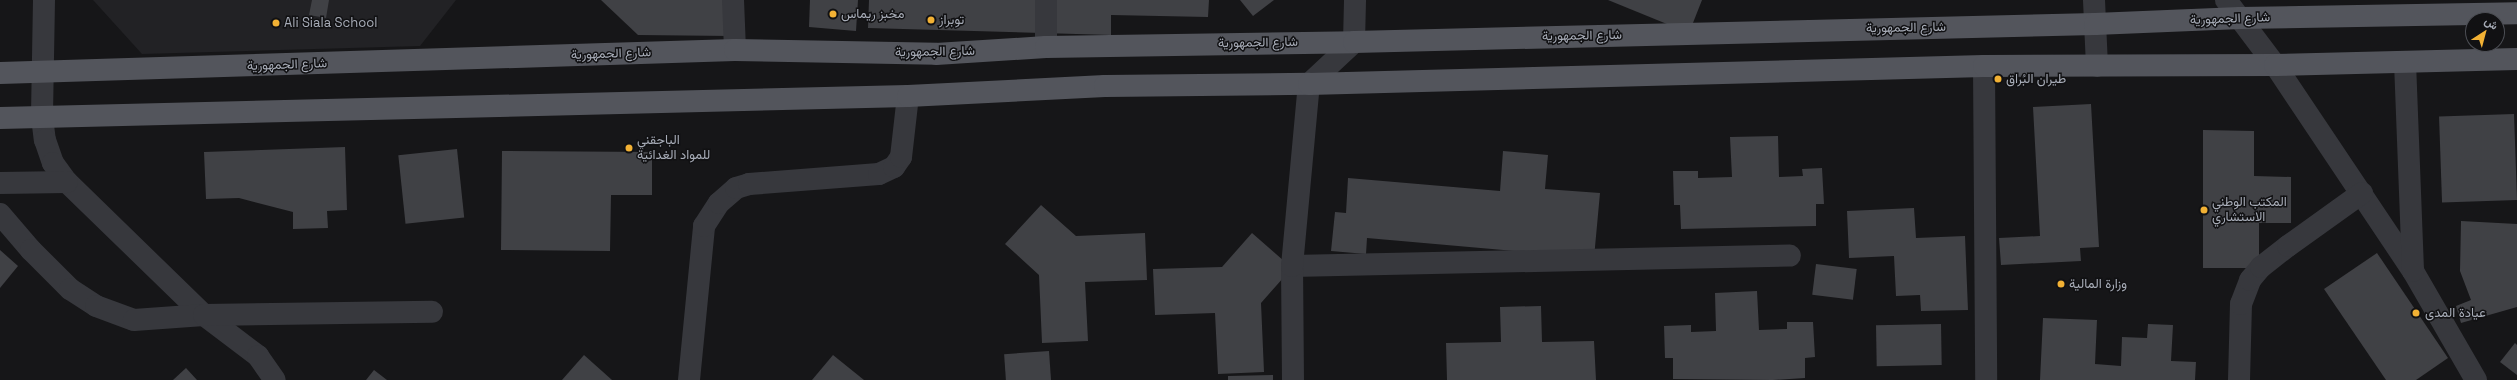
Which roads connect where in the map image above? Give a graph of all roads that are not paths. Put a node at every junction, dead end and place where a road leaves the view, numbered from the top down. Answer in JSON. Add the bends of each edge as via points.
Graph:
{"nodes":[{"id":1,"x":44,"y":0,"type":"edge"},
{"id":2,"x":733,"y":0,"type":"edge"},
{"id":3,"x":1046,"y":0,"type":"edge"},
{"id":4,"x":1355,"y":0,"type":"edge"},
{"id":5,"x":2094,"y":0,"type":"edge"},
{"id":6,"x":2226,"y":0,"type":"edge"},
{"id":7,"x":2517,"y":13,"type":"edge"},
{"id":8,"x":2240,"y":18,"type":"junction"},
{"id":9,"x":2095,"y":24,"type":"junction"},
{"id":10,"x":1354,"y":42,"type":"junction"},
{"id":11,"x":1046,"y":47,"type":"junction"},
{"id":12,"x":735,"y":50,"type":"junction"},
{"id":13,"x":2517,"y":59,"type":"edge"},
{"id":14,"x":2405,"y":62,"type":"junction"},
{"id":15,"x":2275,"y":65,"type":"junction"},
{"id":16,"x":1984,"y":66,"type":"junction"},
{"id":17,"x":2096,"y":66,"type":"junction"},
{"id":18,"x":0,"y":73,"type":"edge"},
{"id":19,"x":43,"y":73,"type":"junction"},
{"id":20,"x":1309,"y":84,"type":"junction"},
{"id":21,"x":908,"y":96,"type":"junction"},
{"id":22,"x":42,"y":117,"type":"junction"},
{"id":23,"x":0,"y":118,"type":"edge"},
{"id":24,"x":67,"y":182,"type":"junction"},
{"id":25,"x":0,"y":183,"type":"edge"},
{"id":26,"x":2362,"y":193,"type":"junction"},
{"id":27,"x":0,"y":214,"type":"edge"},
{"id":28,"x":1790,"y":256,"type":"dead end"},
{"id":29,"x":1292,"y":266,"type":"junction"},
{"id":30,"x":2413,"y":271,"type":"junction"},
{"id":31,"x":432,"y":312,"type":"dead end"},
{"id":32,"x":204,"y":315,"type":"junction"},
{"id":33,"x":275,"y":380,"type":"edge"},
{"id":34,"x":689,"y":380,"type":"edge"},
{"id":35,"x":1292,"y":380,"type":"edge"},
{"id":36,"x":1986,"y":380,"type":"edge"},
{"id":37,"x":2239,"y":380,"type":"edge"},
{"id":38,"x":2476,"y":380,"type":"edge"}],
"edges":[{"from":1,"to":19,"type":"street"},
{"from":2,"to":12,"type":"street"},
{"from":3,"to":11,"type":"street"},
{"from":4,"to":10,"type":"street"},
{"from":5,"to":9,"type":"street"},
{"from":6,"to":8,"type":"street"},
{"from":7,"to":8,"type":"main road","name":"شارع الجمهورية"},
{"from":8,"to":9,"type":"main road","name":"شارع الجمهورية"},
{"from":8,"to":15,"type":"street"},
{"from":9,"to":10,"type":"main road","name":"شارع الجمهورية"},
{"from":9,"to":17,"type":"street"},
{"from":10,"to":11,"type":"main road","name":"شارع الجمهورية"},
{"from":10,"to":20,"type":"street"},
{"from":11,"to":12,"type":"main road","name":"شارع الجمهورية","via":[[936,54]]},
{"from":12,"to":19,"type":"main road","name":"شارع الجمهورية"},
{"from":13,"to":14,"type":"main road"},
{"from":14,"to":15,"type":"main road"},
{"from":14,"to":30,"type":"street"},
{"from":15,"to":17,"type":"main road"},
{"from":15,"to":26,"type":"street"},
{"from":16,"to":17,"type":"main road"},
{"from":16,"to":20,"type":"main road"},
{"from":16,"to":36,"type":"street"},
{"from":18,"to":19,"type":"main road","name":"شارع الجمهورية"},
{"from":19,"to":22,"type":"street"},
{"from":20,"to":21,"type":"main road","via":[[1105,86]]},
{"from":20,"to":29,"type":"street"},
{"from":21,"to":22,"type":"main road"},
{"from":21,"to":34,"type":"street","via":[[901,157],[894,167],[879,174],[749,184],[736,188],[719,203],[704,226]]},
{"from":22,"to":23,"type":"main road"},
{"from":22,"to":24,"type":"street","via":[[45,140],[53,162]]},
{"from":24,"to":25,"type":"street"},
{"from":24,"to":32,"type":"street"},
{"from":26,"to":30,"type":"street"},
{"from":26,"to":37,"type":"street","via":[[2288,246],[2261,267],[2250,280],[2241,304]]},
{"from":27,"to":32,"type":"street","via":[[70,289],[96,306],[134,320]]},
{"from":28,"to":29,"type":"street"},
{"from":29,"to":35,"type":"street"},
{"from":30,"to":38,"type":"street"},
{"from":31,"to":32,"type":"street"},
{"from":32,"to":33,"type":"street","via":[[258,356]]}]}
